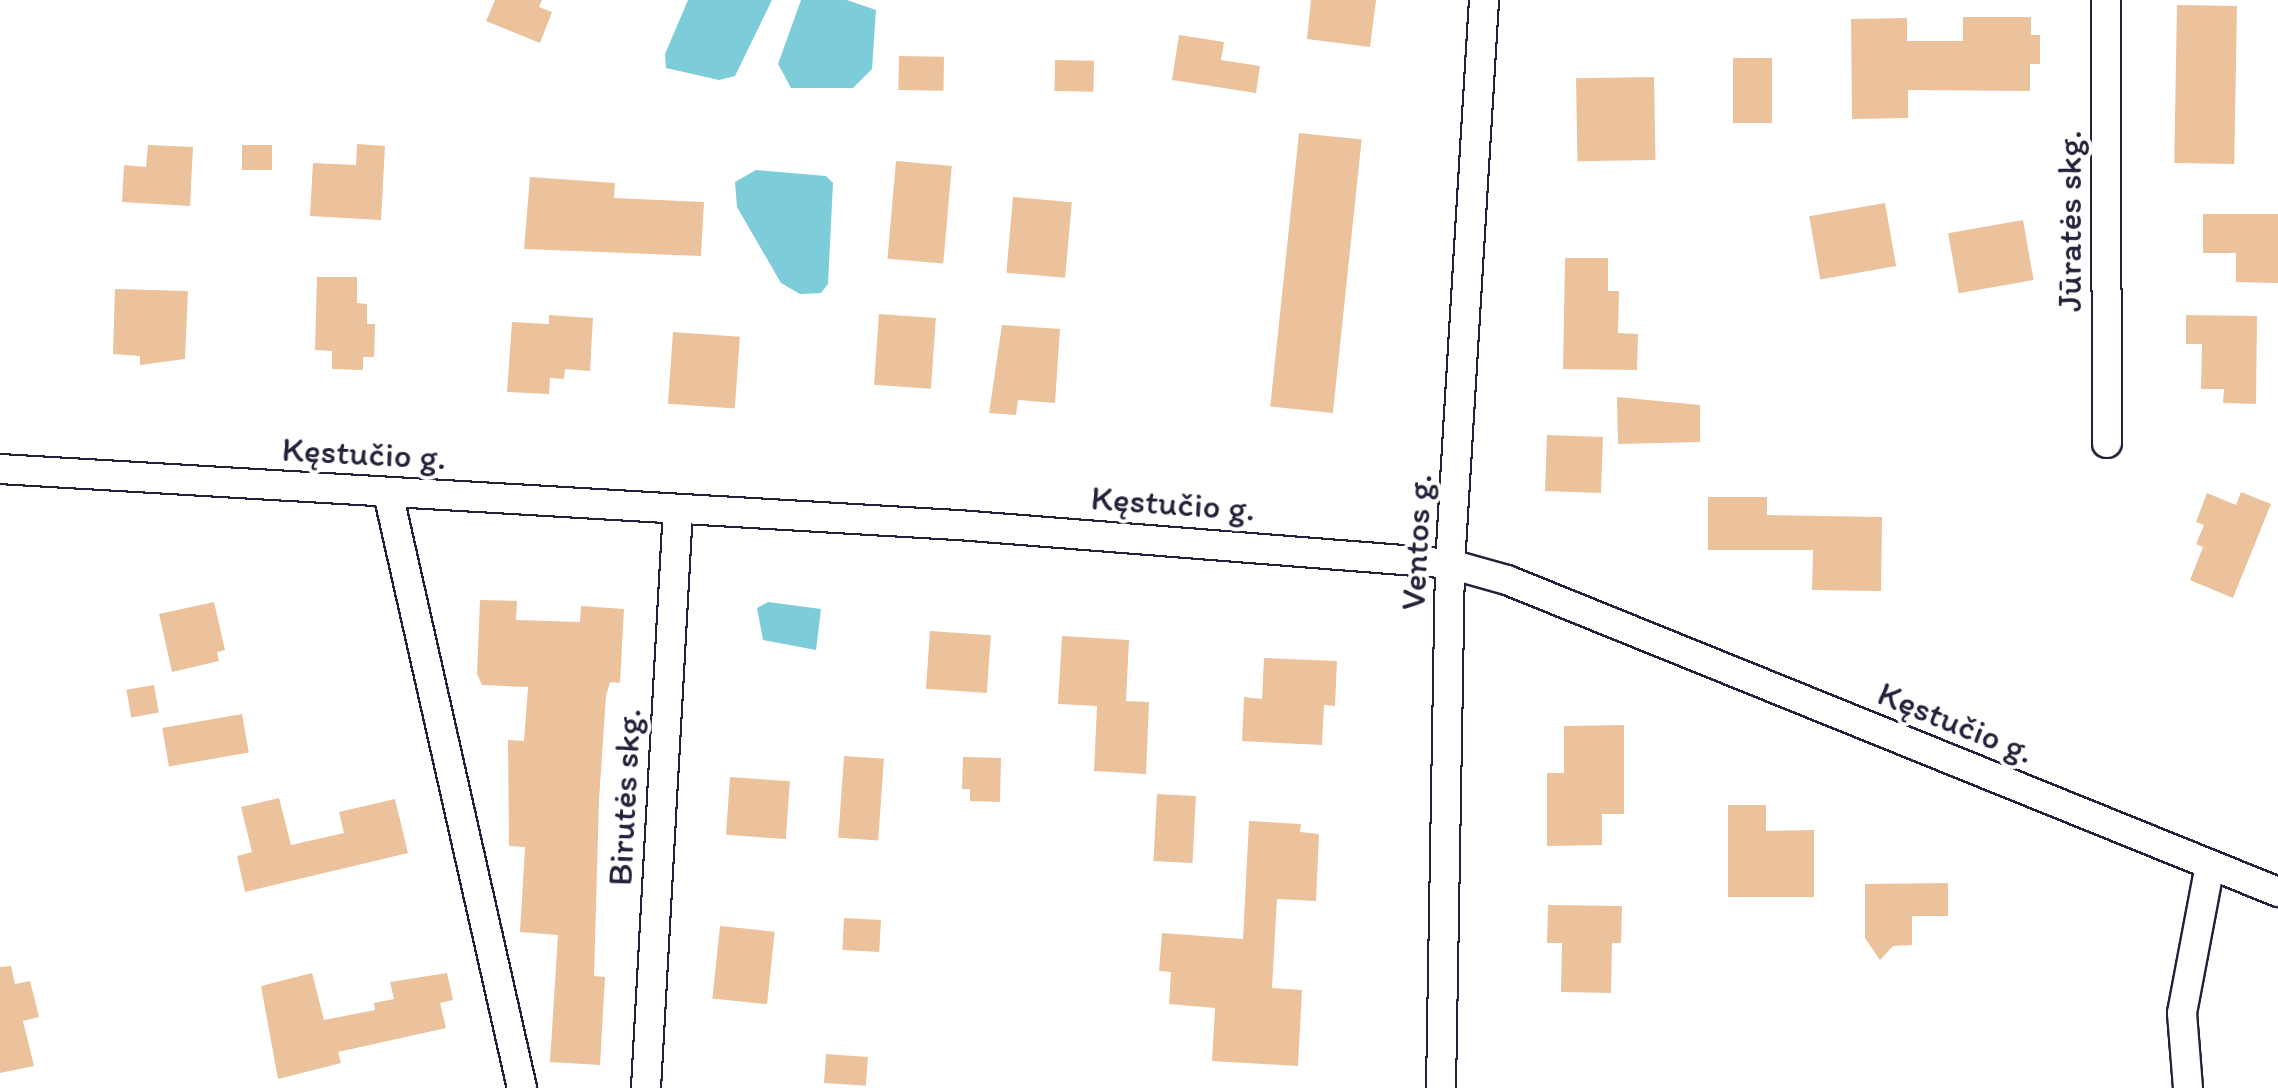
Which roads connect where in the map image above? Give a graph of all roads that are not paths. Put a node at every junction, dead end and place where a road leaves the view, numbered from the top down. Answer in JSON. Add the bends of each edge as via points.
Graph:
{"nodes":[{"id":1,"x":1484,"y":0,"type":"edge"},
{"id":2,"x":2106,"y":0,"type":"edge"},
{"id":3,"x":2107,"y":443,"type":"dead end"},
{"id":4,"x":0,"y":469,"type":"edge"},
{"id":5,"x":388,"y":492,"type":"junction"},
{"id":6,"x":678,"y":509,"type":"junction"},
{"id":7,"x":1450,"y":564,"type":"junction"},
{"id":8,"x":2210,"y":864,"type":"junction"},
{"id":9,"x":2278,"y":892,"type":"edge"},
{"id":10,"x":522,"y":1088,"type":"edge"},
{"id":11,"x":646,"y":1088,"type":"edge"},
{"id":12,"x":1441,"y":1088,"type":"edge"},
{"id":13,"x":2188,"y":1088,"type":"edge"}],
"edges":[{"from":1,"to":7,"type":"street","name":"Ventos g."},
{"from":2,"to":3,"type":"street","name":"Jūratės skg."},
{"from":4,"to":5,"type":"street","name":"Kęstučio g."},
{"from":5,"to":6,"type":"street","name":"Kęstučio g."},
{"from":5,"to":10,"type":"street"},
{"from":6,"to":7,"type":"street","name":"Kęstučio g."},
{"from":6,"to":11,"type":"street","name":"Birutės skg."},
{"from":7,"to":8,"type":"street","name":"Kęstučio g.","via":[[1506,580]]},
{"from":7,"to":12,"type":"street","name":"Ventos g."},
{"from":8,"to":9,"type":"street","name":"Kęstučio g."},
{"from":8,"to":13,"type":"street","via":[[2182,1013]]}]}
